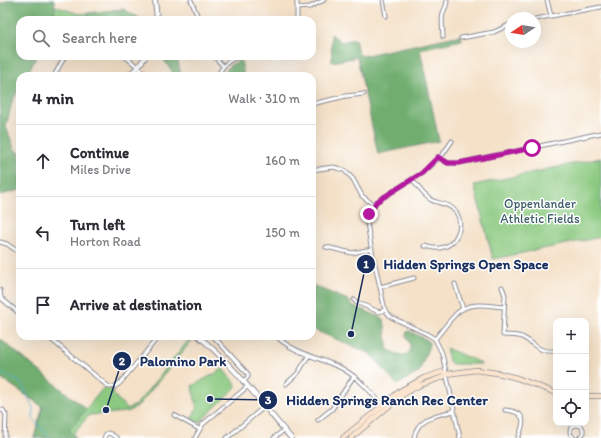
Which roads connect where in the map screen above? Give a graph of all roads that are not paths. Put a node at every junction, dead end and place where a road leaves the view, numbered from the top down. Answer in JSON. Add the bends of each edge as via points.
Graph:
{"nodes":[{"id":1,"x":155,"y":0,"type":"edge"},
{"id":2,"x":191,"y":0,"type":"edge"},
{"id":3,"x":297,"y":0,"type":"edge"},
{"id":4,"x":324,"y":0,"type":"edge"},
{"id":5,"x":383,"y":0,"type":"edge"},
{"id":6,"x":447,"y":0,"type":"edge"},
{"id":7,"x":548,"y":0,"type":"edge"},
{"id":8,"x":601,"y":6,"type":"edge"},
{"id":9,"x":297,"y":8,"type":"junction"},
{"id":10,"x":157,"y":16,"type":"edge"},
{"id":11,"x":197,"y":16,"type":"edge"},
{"id":12,"x":297,"y":16,"type":"edge"},
{"id":13,"x":386,"y":16,"type":"dead end"},
{"id":14,"x":551,"y":16,"type":"junction"},
{"id":15,"x":541,"y":18,"type":"edge"},
{"id":16,"x":505,"y":27,"type":"edge"},
{"id":17,"x":443,"y":37,"type":"dead end"},
{"id":18,"x":461,"y":38,"type":"dead end"},
{"id":19,"x":63,"y":60,"type":"edge"},
{"id":20,"x":130,"y":60,"type":"edge"},
{"id":21,"x":143,"y":60,"type":"edge"},
{"id":22,"x":218,"y":60,"type":"edge"},
{"id":23,"x":230,"y":60,"type":"edge"},
{"id":24,"x":223,"y":66,"type":"junction"},
{"id":25,"x":138,"y":67,"type":"junction"},
{"id":26,"x":56,"y":72,"type":"edge"},
{"id":27,"x":132,"y":72,"type":"edge"},
{"id":28,"x":144,"y":72,"type":"edge"},
{"id":29,"x":220,"y":72,"type":"edge"},
{"id":30,"x":364,"y":94,"type":"dead end"},
{"id":31,"x":316,"y":103,"type":"edge"},
{"id":32,"x":601,"y":133,"type":"edge"},
{"id":33,"x":452,"y":141,"type":"dead end"},
{"id":34,"x":438,"y":157,"type":"junction"},
{"id":35,"x":316,"y":169,"type":"edge"},
{"id":36,"x":412,"y":180,"type":"junction"},
{"id":37,"x":374,"y":205,"type":"junction"},
{"id":38,"x":0,"y":242,"type":"edge"},
{"id":39,"x":425,"y":246,"type":"dead end"},
{"id":40,"x":326,"y":247,"type":"dead end"},
{"id":41,"x":372,"y":249,"type":"junction"},
{"id":42,"x":16,"y":250,"type":"edge"},
{"id":43,"x":414,"y":278,"type":"dead end"},
{"id":44,"x":455,"y":284,"type":"dead end"},
{"id":45,"x":502,"y":286,"type":"dead end"},
{"id":46,"x":380,"y":287,"type":"junction"},
{"id":47,"x":0,"y":290,"type":"edge"},
{"id":48,"x":1,"y":298,"type":"edge"},
{"id":49,"x":354,"y":300,"type":"dead end"},
{"id":50,"x":504,"y":307,"type":"junction"},
{"id":51,"x":462,"y":309,"type":"junction"},
{"id":52,"x":385,"y":310,"type":"junction"},
{"id":53,"x":16,"y":311,"type":"edge"},
{"id":54,"x":435,"y":339,"type":"junction"},
{"id":55,"x":52,"y":340,"type":"edge"},
{"id":56,"x":156,"y":340,"type":"edge"},
{"id":57,"x":202,"y":340,"type":"edge"},
{"id":58,"x":216,"y":340,"type":"edge"},
{"id":59,"x":282,"y":340,"type":"edge"},
{"id":60,"x":553,"y":351,"type":"edge"},
{"id":61,"x":309,"y":354,"type":"junction"},
{"id":62,"x":447,"y":374,"type":"junction"},
{"id":63,"x":354,"y":376,"type":"junction"},
{"id":64,"x":243,"y":382,"type":"junction"},
{"id":65,"x":286,"y":384,"type":"dead end"},
{"id":66,"x":247,"y":387,"type":"junction"},
{"id":67,"x":553,"y":392,"type":"edge"},
{"id":68,"x":589,"y":396,"type":"edge"},
{"id":69,"x":601,"y":396,"type":"edge"},
{"id":70,"x":382,"y":405,"type":"junction"},
{"id":71,"x":264,"y":407,"type":"junction"},
{"id":72,"x":0,"y":410,"type":"edge"},
{"id":73,"x":505,"y":410,"type":"dead end"},
{"id":74,"x":454,"y":411,"type":"junction"},
{"id":75,"x":174,"y":415,"type":"dead end"},
{"id":76,"x":318,"y":420,"type":"dead end"},
{"id":77,"x":199,"y":430,"type":"junction"},
{"id":78,"x":284,"y":430,"type":"junction"},
{"id":79,"x":5,"y":438,"type":"edge"},
{"id":80,"x":104,"y":438,"type":"edge"},
{"id":81,"x":117,"y":438,"type":"edge"},
{"id":82,"x":195,"y":438,"type":"edge"},
{"id":83,"x":227,"y":438,"type":"edge"},
{"id":84,"x":274,"y":438,"type":"edge"},
{"id":85,"x":291,"y":438,"type":"edge"},
{"id":86,"x":343,"y":438,"type":"edge"},
{"id":87,"x":351,"y":438,"type":"edge"},
{"id":88,"x":414,"y":438,"type":"edge"},
{"id":89,"x":460,"y":438,"type":"edge"},
{"id":90,"x":518,"y":438,"type":"edge"},
{"id":91,"x":574,"y":438,"type":"edge"},
{"id":92,"x":579,"y":438,"type":"edge"}],
"edges":[{"from":1,"to":10,"type":"street"},
{"from":2,"to":11,"type":"street"},
{"from":3,"to":9,"type":"street"},
{"from":4,"to":9,"type":"street","via":[[310,7]]},
{"from":5,"to":13,"type":"street"},
{"from":6,"to":17,"type":"street"},
{"from":7,"to":14,"type":"street"},
{"from":8,"to":14,"type":"street"},
{"from":9,"to":12,"type":"street"},
{"from":14,"to":15,"type":"street"},
{"from":16,"to":18,"type":"street","via":[[494,32]]},
{"from":19,"to":26,"type":"street"},
{"from":20,"to":25,"type":"street"},
{"from":21,"to":25,"type":"street"},
{"from":22,"to":24,"type":"street"},
{"from":23,"to":24,"type":"street"},
{"from":24,"to":29,"type":"street"},
{"from":25,"to":27,"type":"street"},
{"from":25,"to":28,"type":"street"},
{"from":30,"to":31,"type":"street"},
{"from":32,"to":34,"type":"street","via":[[459,163],[448,163]]},
{"from":33,"to":34,"type":"street"},
{"from":34,"to":36,"type":"street"},
{"from":35,"to":37,"type":"street","via":[[333,167],[344,170],[353,179],[362,196]]},
{"from":36,"to":37,"type":"street"},
{"from":36,"to":39,"type":"street","via":[[427,197],[450,207],[459,220],[460,228],[452,243],[439,248]]},
{"from":37,"to":41,"type":"street","via":[[367,223]]},
{"from":38,"to":42,"type":"street"},
{"from":40,"to":41,"type":"street","via":[[351,253]]},
{"from":41,"to":46,"type":"street"},
{"from":43,"to":46,"type":"street"},
{"from":44,"to":51,"type":"street"},
{"from":45,"to":50,"type":"street","via":[[505,295]]},
{"from":46,"to":52,"type":"street"},
{"from":47,"to":48,"type":"street"},
{"from":48,"to":53,"type":"street"},
{"from":49,"to":52,"type":"street","via":[[379,312]]},
{"from":50,"to":51,"type":"street","via":[[474,306]]},
{"from":50,"to":60,"type":"street","via":[[503,335],[519,336],[541,350]]},
{"from":51,"to":54,"type":"street"},
{"from":52,"to":54,"type":"street","via":[[391,317]]},
{"from":54,"to":62,"type":"street","via":[[442,353]]},
{"from":55,"to":56,"type":"street","via":[[113,387],[120,383]]},
{"from":57,"to":64,"type":"street"},
{"from":58,"to":64,"type":"street","via":[[248,374]]},
{"from":59,"to":61,"type":"street"},
{"from":61,"to":63,"type":"street"},
{"from":61,"to":65,"type":"street","via":[[298,373]]},
{"from":62,"to":67,"type":"main road","via":[[476,370],[497,373]]},
{"from":62,"to":70,"type":"main road","via":[[442,372],[409,385]]},
{"from":62,"to":74,"type":"street"},
{"from":62,"to":87,"type":"main road","via":[[402,395]]},
{"from":63,"to":70,"type":"street"},
{"from":63,"to":76,"type":"street","via":[[332,409]]},
{"from":64,"to":66,"type":"street"},
{"from":66,"to":71,"type":"street"},
{"from":66,"to":77,"type":"street"},
{"from":68,"to":69,"type":"main road"},
{"from":70,"to":86,"type":"main road"},
{"from":71,"to":78,"type":"street"},
{"from":71,"to":83,"type":"street"},
{"from":72,"to":79,"type":"street","via":[[6,414]]},
{"from":73,"to":90,"type":"street","via":[[517,413],[523,420]]},
{"from":74,"to":88,"type":"street","via":[[426,419],[418,427]]},
{"from":74,"to":89,"type":"street"},
{"from":75,"to":77,"type":"street"},
{"from":77,"to":82,"type":"street"},
{"from":78,"to":84,"type":"street"},
{"from":78,"to":85,"type":"street"},
{"from":80,"to":81,"type":"street","via":[[109,433]]},
{"from":91,"to":92,"type":"street","via":[[569,430],[575,424],[583,429]]}]}
